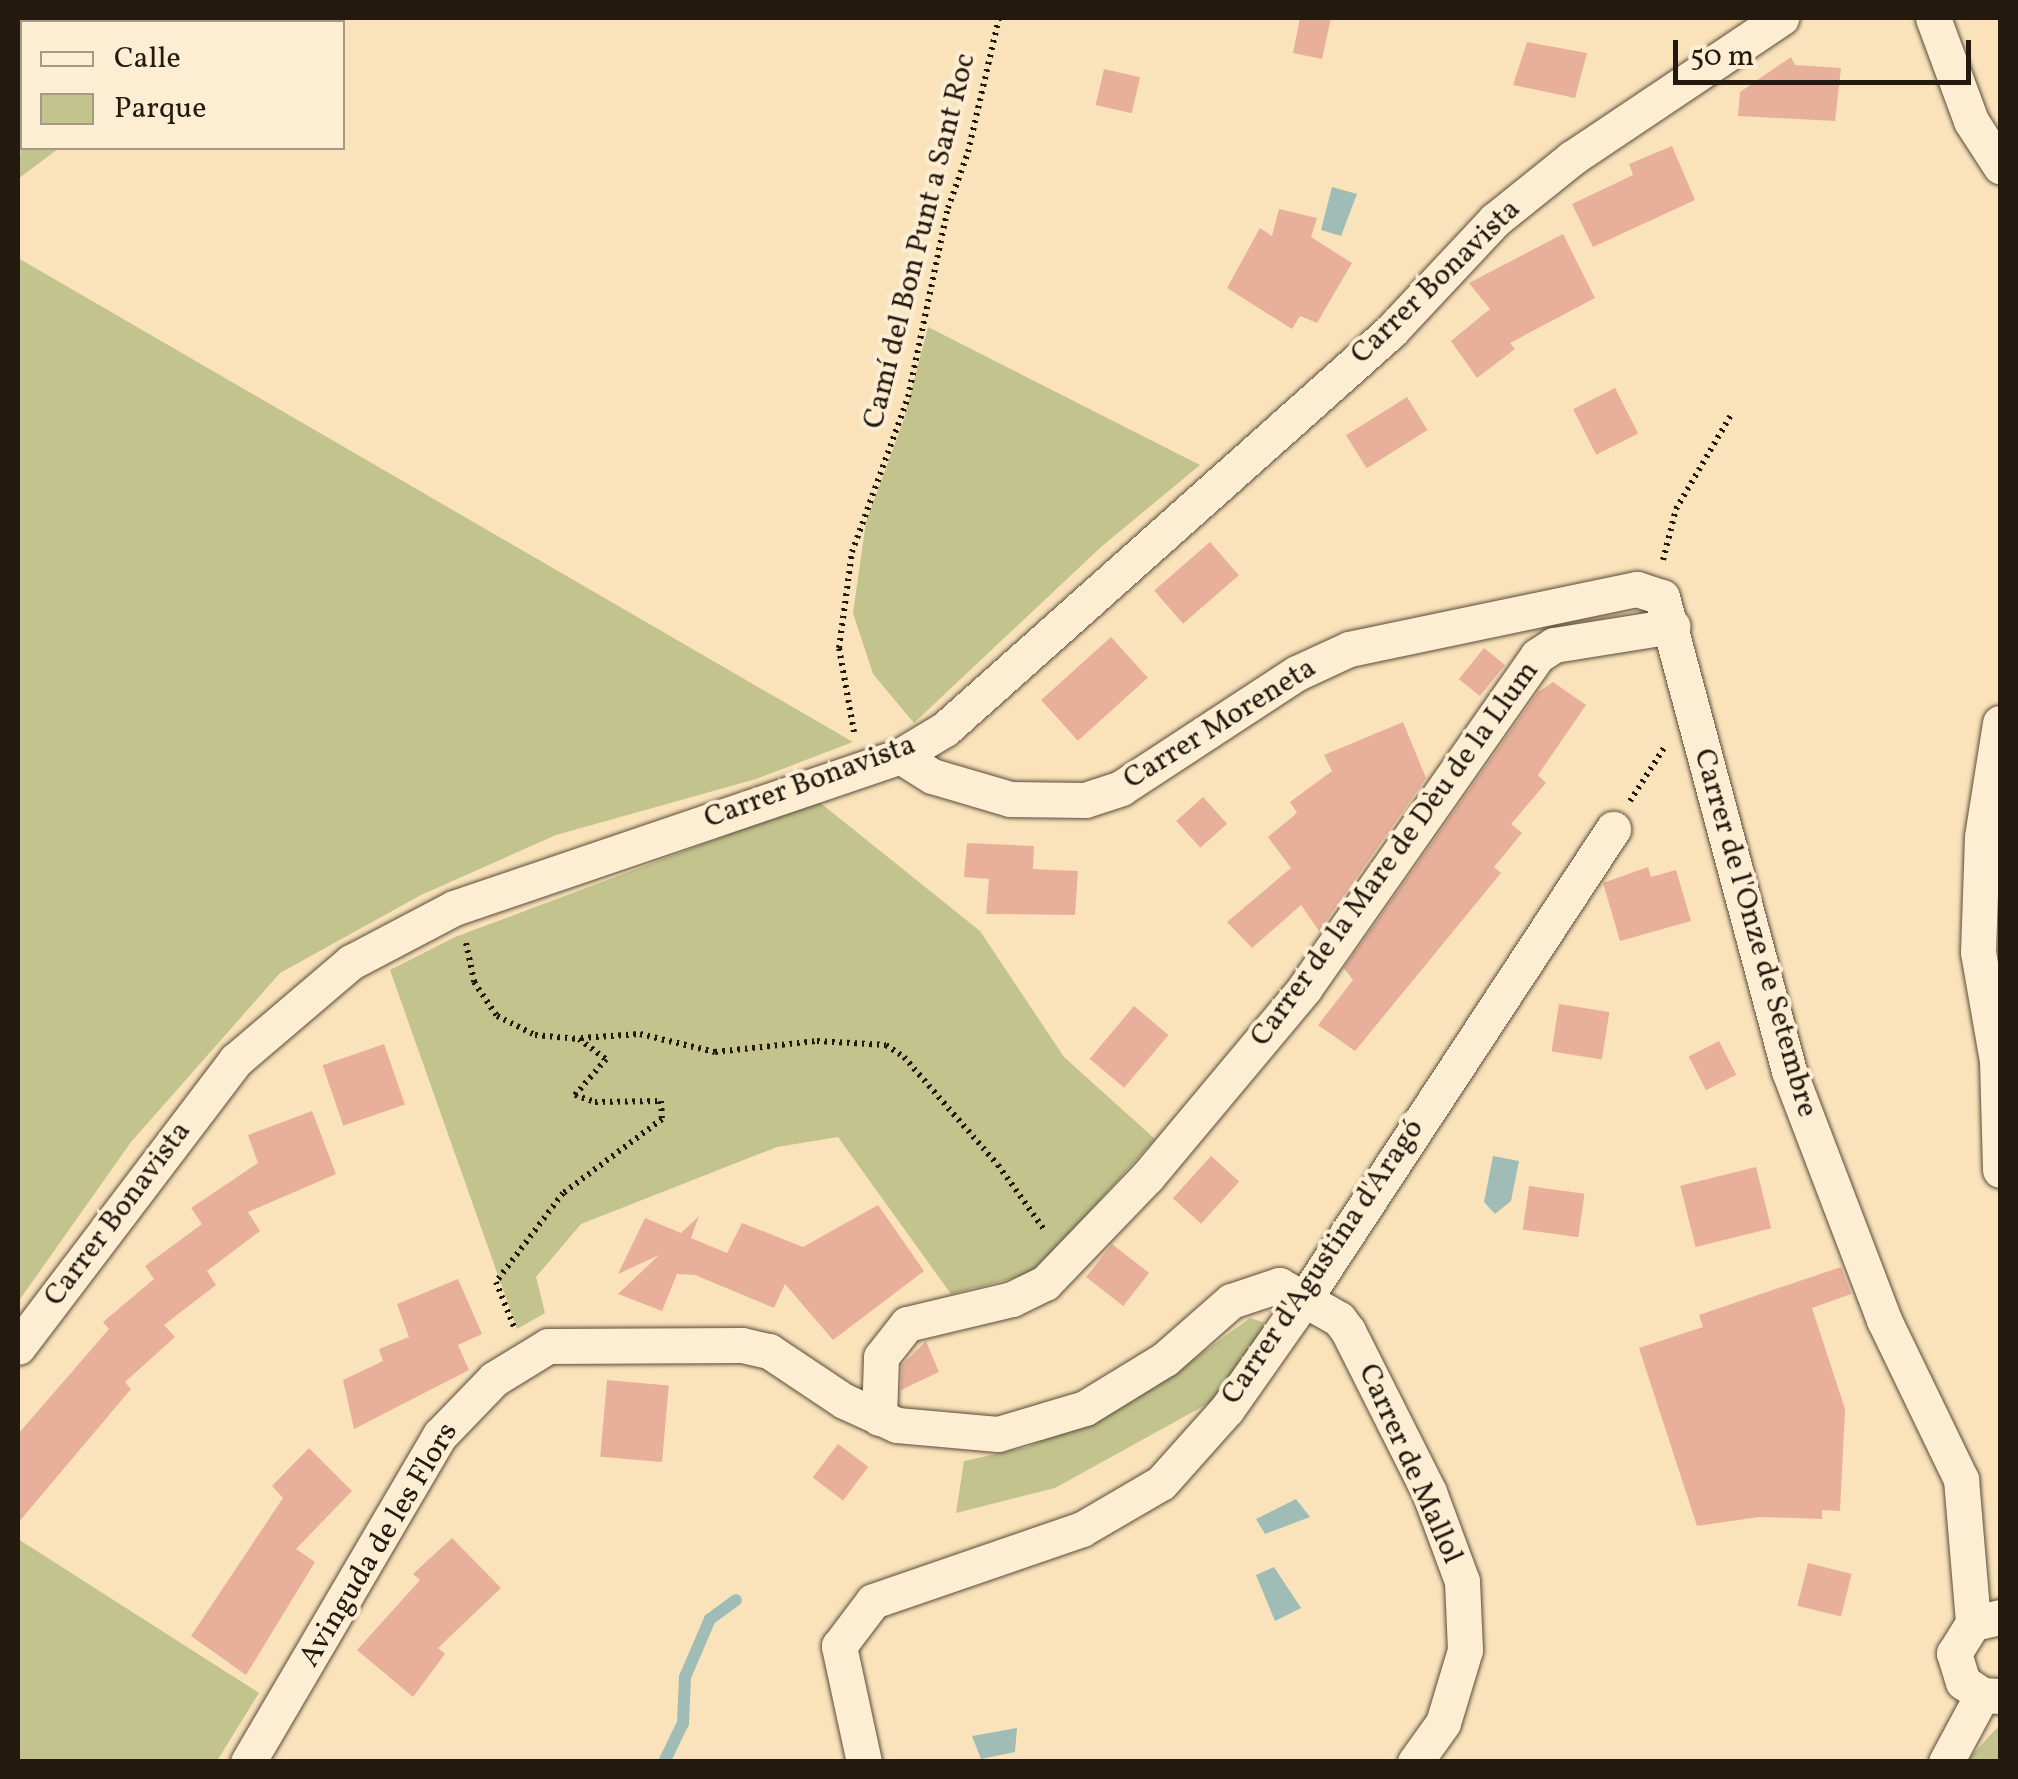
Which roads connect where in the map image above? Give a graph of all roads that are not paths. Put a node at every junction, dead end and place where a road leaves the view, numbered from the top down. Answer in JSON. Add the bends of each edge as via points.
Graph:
{"nodes":[{"id":1,"x":1780,"y":18,"type":"edge"},
{"id":2,"x":1932,"y":18,"type":"edge"},
{"id":3,"x":2000,"y":166,"type":"edge"},
{"id":4,"x":1667,"y":612,"type":"junction"},
{"id":5,"x":2000,"y":722,"type":"edge"},
{"id":6,"x":900,"y":756,"type":"junction"},
{"id":7,"x":1613,"y":828,"type":"road end"},
{"id":8,"x":1991,"y":828,"type":"edge"},
{"id":9,"x":2000,"y":1170,"type":"edge"},
{"id":10,"x":1303,"y":1301,"type":"junction"},
{"id":11,"x":18,"y":1347,"type":"edge"},
{"id":12,"x":879,"y":1418,"type":"junction"},
{"id":13,"x":1987,"y":1620,"type":"edge"},
{"id":14,"x":1991,"y":1695,"type":"edge"},
{"id":15,"x":248,"y":1762,"type":"edge"},
{"id":16,"x":864,"y":1762,"type":"edge"},
{"id":17,"x":1414,"y":1762,"type":"edge"},
{"id":18,"x":1946,"y":1762,"type":"edge"}],
"edges":[{"from":1,"to":6,"type":"street","name":"Carrer Bonavista","via":[[1572,158],[1495,220],[1391,331],[945,729]]},
{"from":2,"to":3,"type":"street","via":[[1971,122]]},
{"from":4,"to":6,"type":"street","name":"Carrer Moreneta","via":[[1637,589],[1349,649],[1297,673],[1121,788],[1085,800],[1010,799],[932,776]]},
{"from":4,"to":12,"type":"street","name":"Carrer de la Mare de Dèu de la Llum","via":[[1537,656],[1304,990],[1147,1177],[1044,1283],[1012,1298],[907,1324],[881,1357]]},
{"from":4,"to":13,"type":"street","name":"Carrer de l'Onze de Setembre","via":[[1789,1071],[1884,1320],[1961,1479]]},
{"from":5,"to":8,"type":"street"},
{"from":6,"to":11,"type":"street","name":"Carrer Bonavista","via":[[454,908],[352,962],[236,1060]]},
{"from":7,"to":10,"type":"street","name":"Carrer d'Agustina d'Aragó"},
{"from":8,"to":9,"type":"street","via":[[1978,952],[1998,1061]]},
{"from":10,"to":12,"type":"street","name":"Avinguda de les Flors","via":[[1278,1285],[1250,1291],[1139,1376],[1085,1408],[1022,1430],[950,1434]]},
{"from":10,"to":16,"type":"street","name":"Carrer d'Agustina d'Aragó","via":[[1227,1410],[1161,1483],[1082,1529],[873,1602],[839,1646]]},
{"from":10,"to":17,"type":"street","name":"Carrer de Mallol","via":[[1339,1319],[1363,1357],[1429,1492],[1462,1582],[1465,1650],[1444,1723]]},
{"from":12,"to":15,"type":"street","name":"Avinguda de les Flors","via":[[769,1352],[742,1344],[574,1342],[526,1356],[468,1402],[440,1435]]},
{"from":13,"to":14,"type":"street","via":[[1958,1639],[1955,1664],[1964,1682]]},
{"from":14,"to":18,"type":"street"}]}
